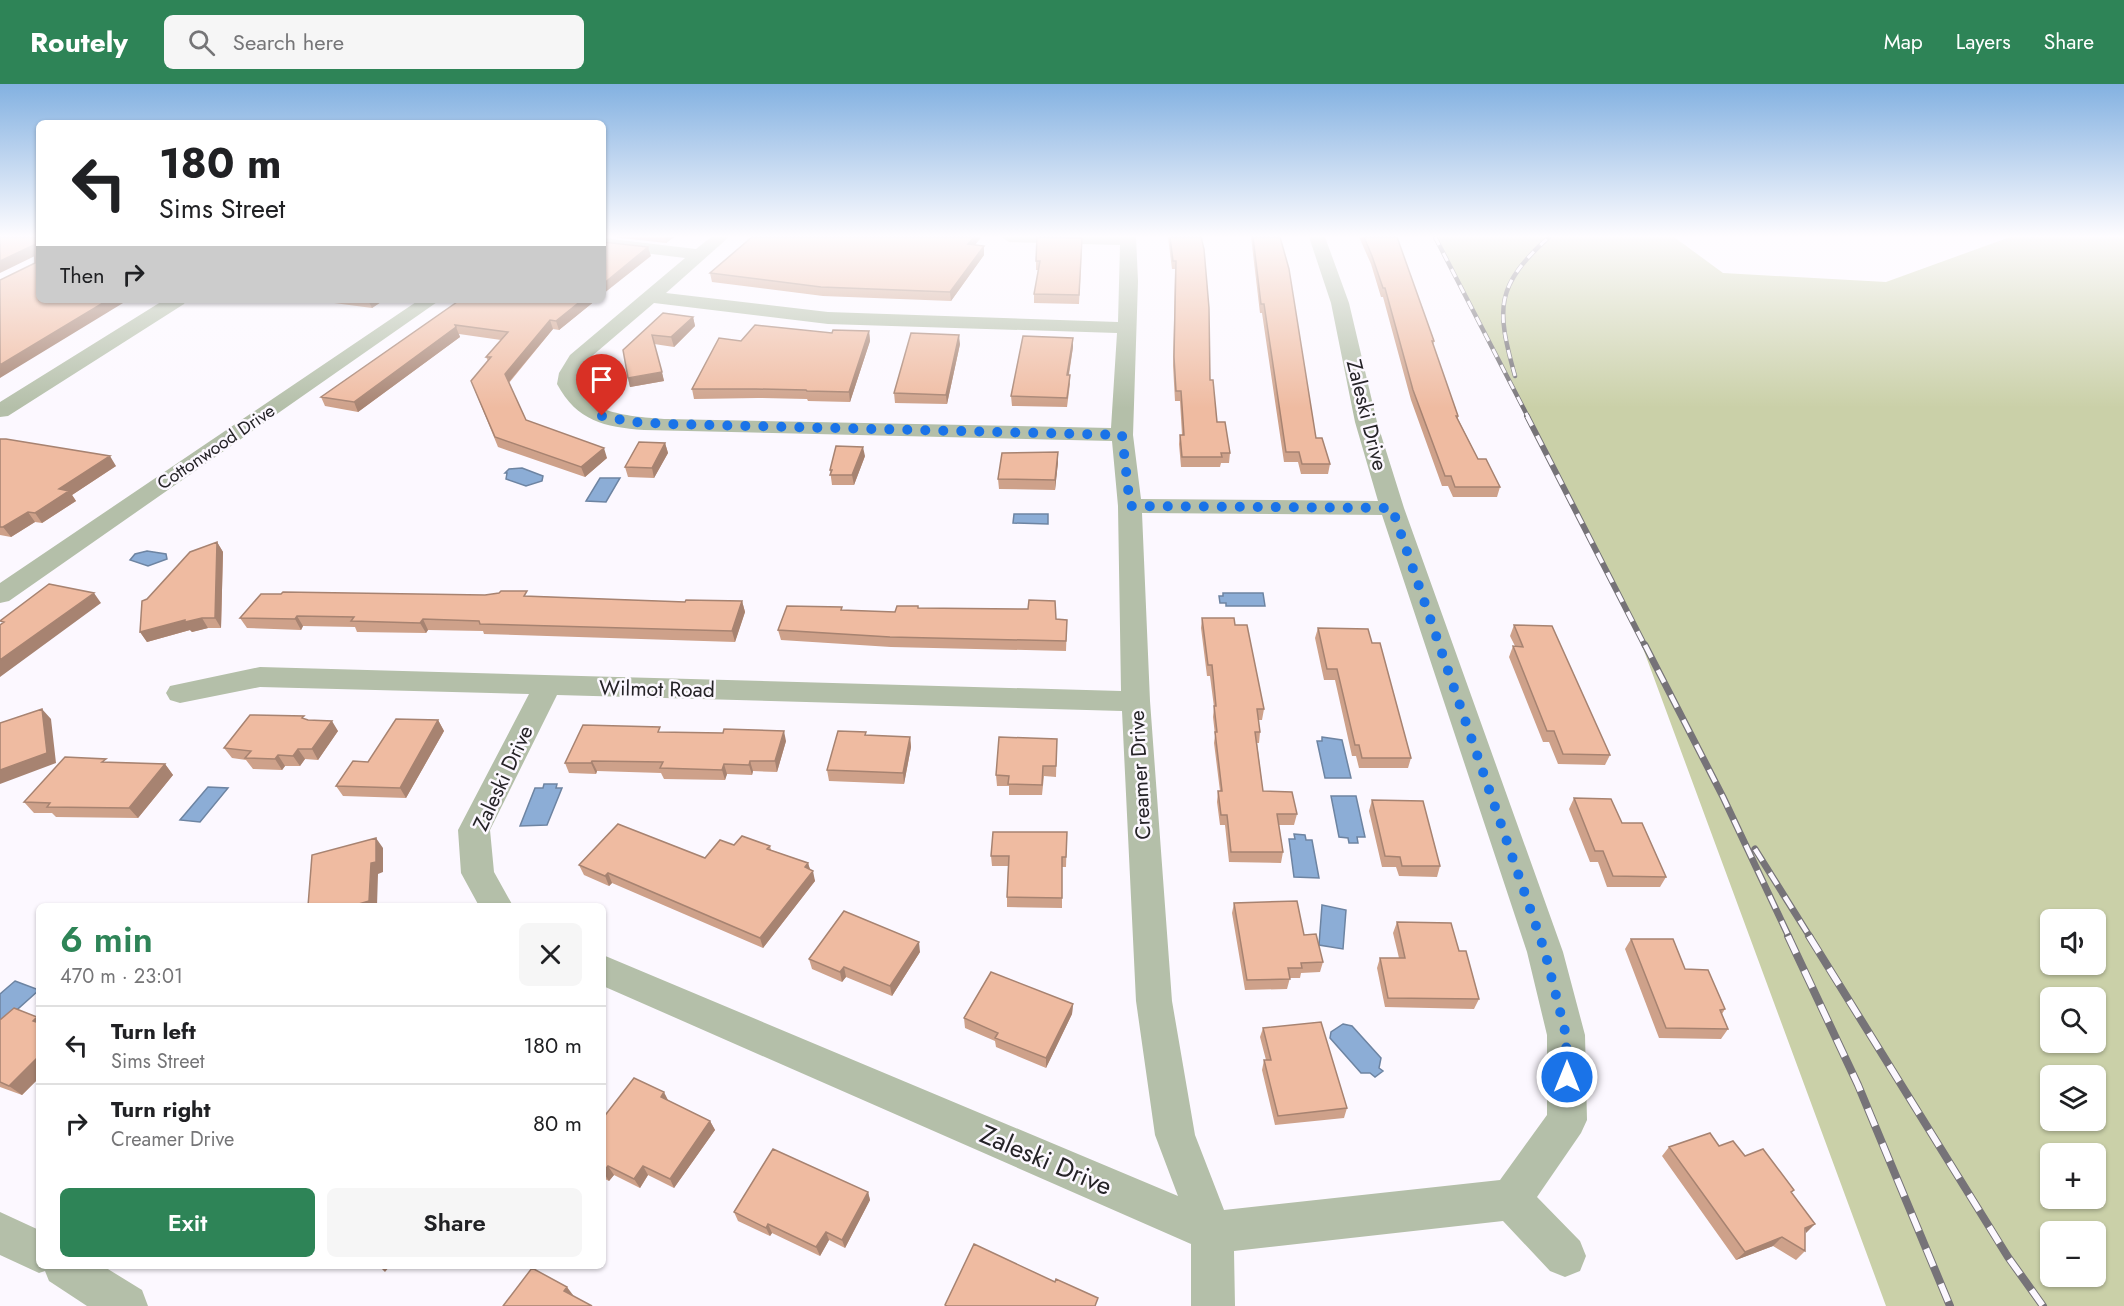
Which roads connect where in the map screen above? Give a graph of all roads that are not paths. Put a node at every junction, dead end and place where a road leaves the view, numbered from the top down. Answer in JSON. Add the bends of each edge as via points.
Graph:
{"nodes":[{"id":1,"x":655,"y":294,"type":"edge"},
{"id":2,"x":1127,"y":294,"type":"edge"},
{"id":3,"x":1337,"y":294,"type":"edge"},
{"id":4,"x":652,"y":297,"type":"junction"},
{"id":5,"x":172,"y":303,"type":"edge"},
{"id":6,"x":427,"y":303,"type":"edge"},
{"id":7,"x":1127,"y":328,"type":"junction"},
{"id":8,"x":0,"y":411,"type":"edge"},
{"id":9,"x":1122,"y":435,"type":"junction"},
{"id":10,"x":1130,"y":506,"type":"junction"},
{"id":11,"x":1392,"y":508,"type":"junction"},
{"id":12,"x":0,"y":595,"type":"edge"},
{"id":13,"x":547,"y":686,"type":"junction"},
{"id":14,"x":180,"y":693,"type":"dead end"},
{"id":15,"x":1136,"y":701,"type":"junction"},
{"id":16,"x":494,"y":903,"type":"edge"},
{"id":17,"x":606,"y":971,"type":"edge"},
{"id":18,"x":1511,"y":1199,"type":"junction"},
{"id":19,"x":1212,"y":1232,"type":"junction"},
{"id":20,"x":0,"y":1233,"type":"edge"},
{"id":21,"x":36,"y":1251,"type":"edge"},
{"id":22,"x":1565,"y":1256,"type":"dead end"},
{"id":23,"x":69,"y":1269,"type":"edge"},
{"id":24,"x":126,"y":1306,"type":"edge"},
{"id":25,"x":1213,"y":1306,"type":"edge"}],
"edges":[{"from":1,"to":4,"type":"street"},
{"from":2,"to":7,"type":"street","name":"Creamer Drive"},
{"from":3,"to":11,"type":"street","name":"Zaleski Drive","via":[[1366,422]]},
{"from":4,"to":7,"type":"street","via":[[828,318]]},
{"from":4,"to":9,"type":"street","via":[[578,359],[569,373],[567,384],[578,402],[602,416],[667,424]]},
{"from":5,"to":8,"type":"street"},
{"from":6,"to":12,"type":"street","name":"Cottonwood Drive"},
{"from":7,"to":9,"type":"street","name":"Creamer Drive"},
{"from":9,"to":10,"type":"street","name":"Creamer Drive"},
{"from":10,"to":11,"type":"street"},
{"from":10,"to":15,"type":"street","name":"Creamer Drive"},
{"from":11,"to":18,"type":"street","name":"Zaleski Drive","via":[[1545,952],[1566,1035],[1567,1120]]},
{"from":13,"to":14,"type":"street","name":"Wilmot Road","via":[[260,677]]},
{"from":13,"to":15,"type":"street","name":"Wilmot Road"},
{"from":13,"to":16,"type":"street","name":"Zaleski Drive","via":[[474,830],[478,873]]},
{"from":15,"to":19,"type":"street","name":"Creamer Drive","via":[[1154,1001],[1175,1135]]},
{"from":17,"to":19,"type":"street","name":"Zaleski Drive"},
{"from":18,"to":19,"type":"street","name":"Zaleski Drive"},
{"from":18,"to":22,"type":"street"},
{"from":19,"to":25,"type":"street","name":"Creamer Drive"},
{"from":20,"to":21,"type":"street"},
{"from":23,"to":24,"type":"street"}]}
